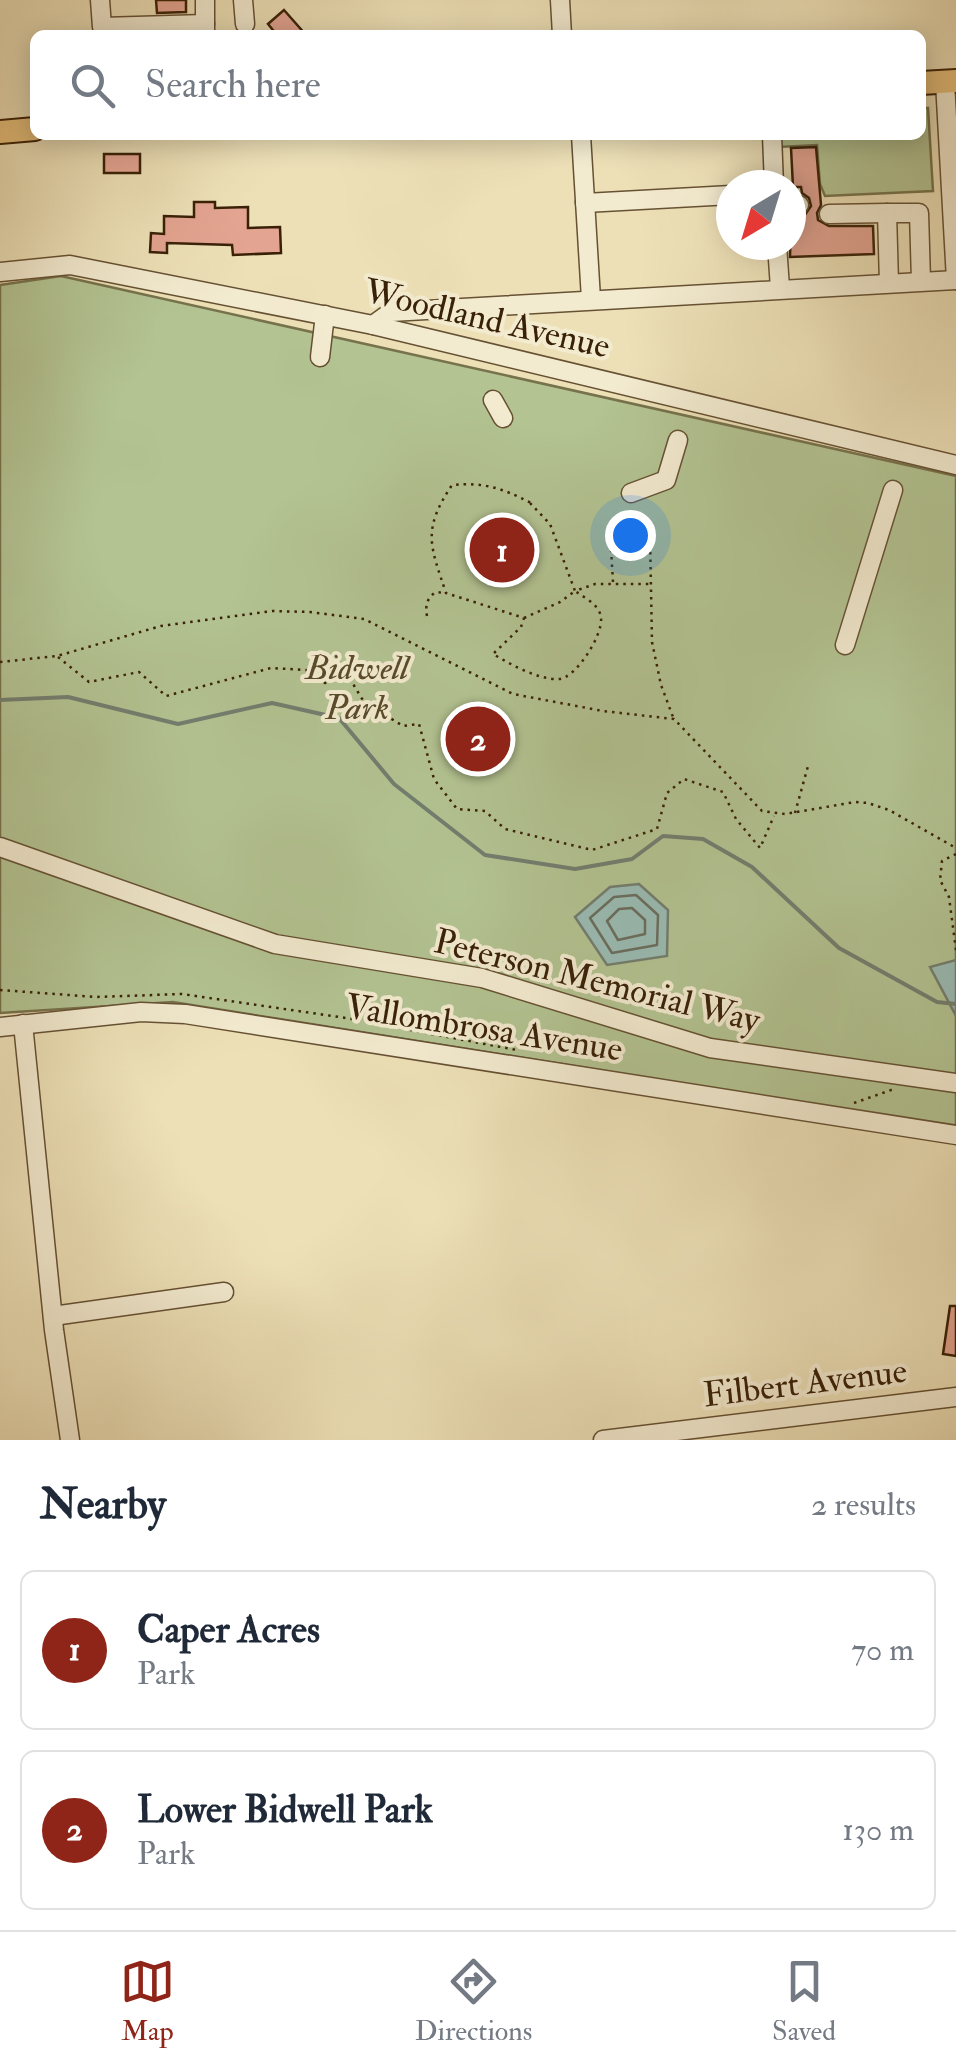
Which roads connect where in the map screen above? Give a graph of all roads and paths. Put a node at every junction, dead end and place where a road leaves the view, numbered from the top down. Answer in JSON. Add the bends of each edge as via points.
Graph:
{"nodes":[{"id":1,"x":100,"y":0,"type":"edge"},
{"id":2,"x":204,"y":0,"type":"edge"},
{"id":3,"x":243,"y":0,"type":"edge"},
{"id":4,"x":560,"y":0,"type":"edge"},
{"id":5,"x":244,"y":24,"type":"dead end"},
{"id":6,"x":205,"y":29,"type":"edge"},
{"id":7,"x":562,"y":30,"type":"edge"},
{"id":8,"x":951,"y":82,"type":"edge"},
{"id":9,"x":926,"y":84,"type":"edge"},
{"id":10,"x":30,"y":129,"type":"edge"},
{"id":11,"x":0,"y":132,"type":"edge"},
{"id":12,"x":581,"y":140,"type":"edge"},
{"id":13,"x":772,"y":140,"type":"edge"},
{"id":14,"x":773,"y":170,"type":"edge"},
{"id":15,"x":954,"y":182,"type":"edge"},
{"id":16,"x":716,"y":196,"type":"edge"},
{"id":17,"x":584,"y":203,"type":"junction"},
{"id":18,"x":887,"y":213,"type":"junction"},
{"id":19,"x":829,"y":214,"type":"dead end"},
{"id":20,"x":778,"y":260,"type":"edge"},
{"id":21,"x":0,"y":272,"type":"edge"},
{"id":22,"x":956,"y":280,"type":"edge"},
{"id":23,"x":920,"y":281,"type":"junction"},
{"id":24,"x":889,"y":283,"type":"junction"},
{"id":25,"x":780,"y":288,"type":"junction"},
{"id":26,"x":591,"y":299,"type":"junction"},
{"id":27,"x":325,"y":315,"type":"junction"},
{"id":28,"x":373,"y":324,"type":"junction"},
{"id":29,"x":320,"y":357,"type":"dead end"},
{"id":30,"x":493,"y":400,"type":"dead end"},
{"id":31,"x":502,"y":418,"type":"dead end"},
{"id":32,"x":678,"y":440,"type":"dead end"},
{"id":33,"x":956,"y":465,"type":"edge"},
{"id":34,"x":893,"y":490,"type":"dead end"},
{"id":35,"x":631,"y":493,"type":"dead end"},
{"id":36,"x":613,"y":582,"type":"junction"},
{"id":37,"x":649,"y":584,"type":"junction"},
{"id":38,"x":574,"y":592,"type":"junction"},
{"id":39,"x":446,"y":593,"type":"junction"},
{"id":40,"x":427,"y":616,"type":"dead end"},
{"id":41,"x":524,"y":618,"type":"junction"},
{"id":42,"x":844,"y":645,"type":"dead end"},
{"id":43,"x":57,"y":656,"type":"junction"},
{"id":44,"x":0,"y":662,"type":"edge"},
{"id":45,"x":674,"y":718,"type":"junction"},
{"id":46,"x":808,"y":766,"type":"dead end"},
{"id":47,"x":795,"y":812,"type":"junction"},
{"id":48,"x":776,"y":813,"type":"junction"},
{"id":49,"x":0,"y":847,"type":"edge"},
{"id":50,"x":956,"y":851,"type":"edge"},
{"id":51,"x":956,"y":904,"type":"edge"},
{"id":52,"x":950,"y":906,"type":"junction"},
{"id":53,"x":956,"y":950,"type":"edge"},
{"id":54,"x":0,"y":990,"type":"edge"},
{"id":55,"x":23,"y":994,"type":"dead end"},
{"id":56,"x":24,"y":1024,"type":"junction"},
{"id":57,"x":0,"y":1028,"type":"edge"},
{"id":58,"x":956,"y":1082,"type":"edge"},
{"id":59,"x":956,"y":1135,"type":"edge"},
{"id":60,"x":224,"y":1292,"type":"dead end"},
{"id":61,"x":53,"y":1316,"type":"junction"},
{"id":62,"x":956,"y":1397,"type":"edge"},
{"id":63,"x":690,"y":1435,"type":"edge"},
{"id":64,"x":70,"y":1440,"type":"edge"},
{"id":65,"x":603,"y":1440,"type":"edge"}],
"edges":[{"from":1,"to":6,"type":"street","via":[[102,27]]},
{"from":2,"to":6,"type":"street"},
{"from":3,"to":5,"type":"street"},
{"from":4,"to":7,"type":"street"},
{"from":8,"to":9,"type":"main road"},
{"from":8,"to":15,"type":"street"},
{"from":10,"to":11,"type":"main road"},
{"from":12,"to":17,"type":"street"},
{"from":13,"to":14,"type":"street"},
{"from":15,"to":22,"type":"street"},
{"from":16,"to":17,"type":"street"},
{"from":17,"to":26,"type":"street"},
{"from":18,"to":19,"type":"street"},
{"from":18,"to":23,"type":"street","via":[[918,212]]},
{"from":18,"to":24,"type":"street"},
{"from":20,"to":25,"type":"street"},
{"from":21,"to":27,"type":"street","name":"Woodland Avenue","via":[[70,265]]},
{"from":22,"to":23,"type":"street"},
{"from":23,"to":24,"type":"street"},
{"from":24,"to":25,"type":"street"},
{"from":25,"to":26,"type":"street"},
{"from":26,"to":28,"type":"street","via":[[391,312]]},
{"from":27,"to":28,"type":"street","name":"Woodland Avenue"},
{"from":27,"to":29,"type":"street"},
{"from":28,"to":33,"type":"street","name":"Woodland Avenue"},
{"from":30,"to":31,"type":"street"},
{"from":32,"to":35,"type":"street","via":[[666,480]]},
{"from":34,"to":42,"type":"street"},
{"from":36,"to":37,"type":"path"},
{"from":36,"to":37,"type":"path","via":[[610,532],[635,518],[650,536]]},
{"from":36,"to":38,"type":"path"},
{"from":37,"to":45,"type":"path","via":[[652,642]]},
{"from":38,"to":39,"type":"path","via":[[550,524],[530,500],[473,483],[452,485],[429,537]]},
{"from":38,"to":41,"type":"path"},
{"from":38,"to":41,"type":"path","via":[[597,607],[602,620],[575,672],[564,680],[492,654]]},
{"from":39,"to":40,"type":"path","via":[[430,596]]},
{"from":39,"to":41,"type":"path"},
{"from":43,"to":44,"type":"path"},
{"from":43,"to":45,"type":"path","via":[[161,626],[272,611],[353,616],[512,694]]},
{"from":43,"to":48,"type":"path","via":[[88,682],[138,672],[166,696],[272,668],[306,670],[325,683],[347,674],[364,702],[403,726],[418,724],[434,779],[457,809],[485,810],[505,830],[592,850],[657,829],[667,794],[684,780],[722,792],[760,848]]},
{"from":45,"to":48,"type":"path","via":[[758,808]]},
{"from":46,"to":47,"type":"path"},
{"from":47,"to":48,"type":"path"},
{"from":47,"to":50,"type":"path","via":[[868,803]]},
{"from":49,"to":58,"type":"street","name":"Peterson Memorial Way","via":[[275,944],[482,978],[710,1048]]},
{"from":50,"to":52,"type":"path","via":[[942,861],[940,880]]},
{"from":51,"to":52,"type":"path"},
{"from":52,"to":53,"type":"path"},
{"from":54,"to":55,"type":"path"},
{"from":56,"to":57,"type":"street","name":"Vallombrosa Avenue"},
{"from":56,"to":59,"type":"street","name":"Vallombrosa Avenue","via":[[185,1014]]},
{"from":56,"to":61,"type":"street"},
{"from":60,"to":61,"type":"street"},
{"from":61,"to":64,"type":"street"},
{"from":62,"to":63,"type":"street","name":"Filbert Avenue"},
{"from":63,"to":65,"type":"street","name":"Filbert Avenue"}]}
